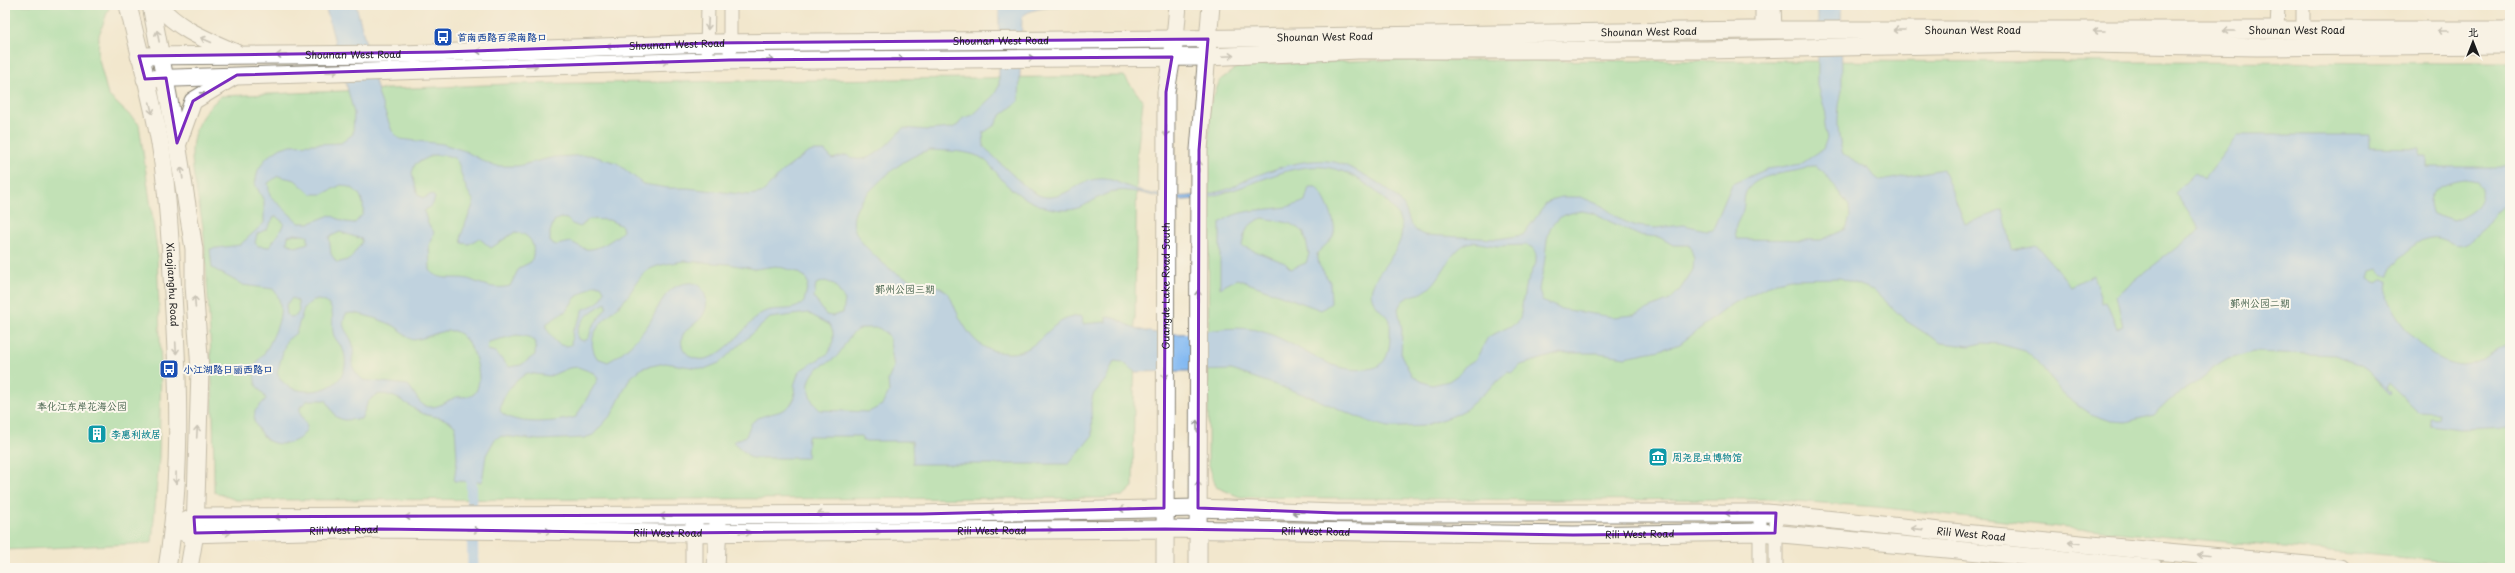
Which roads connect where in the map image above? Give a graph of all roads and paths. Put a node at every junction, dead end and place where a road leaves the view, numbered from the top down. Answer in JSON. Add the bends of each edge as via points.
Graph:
{"nodes":[{"id":1,"x":128,"y":5,"type":"edge"},
{"id":2,"x":151,"y":5,"type":"edge"},
{"id":3,"x":158,"y":5,"type":"edge"},
{"id":4,"x":708,"y":5,"type":"edge"},
{"id":5,"x":730,"y":5,"type":"edge"},
{"id":6,"x":1178,"y":5,"type":"edge"},
{"id":7,"x":1211,"y":5,"type":"edge"},
{"id":8,"x":1762,"y":5,"type":"edge"},
{"id":9,"x":1774,"y":5,"type":"edge"},
{"id":10,"x":2278,"y":5,"type":"edge"},
{"id":11,"x":2303,"y":5,"type":"edge"},
{"id":12,"x":1768,"y":30,"type":"junction"},
{"id":13,"x":2510,"y":30,"type":"edge"},
{"id":14,"x":2277,"y":31,"type":"junction"},
{"id":15,"x":2304,"y":32,"type":"junction"},
{"id":16,"x":1175,"y":39,"type":"junction"},
{"id":17,"x":1208,"y":39,"type":"junction"},
{"id":18,"x":730,"y":42,"type":"junction"},
{"id":19,"x":707,"y":43,"type":"junction"},
{"id":20,"x":2510,"y":45,"type":"edge"},
{"id":21,"x":241,"y":55,"type":"junction"},
{"id":22,"x":139,"y":56,"type":"junction"},
{"id":23,"x":162,"y":56,"type":"junction"},
{"id":24,"x":1172,"y":57,"type":"junction"},
{"id":25,"x":1207,"y":57,"type":"junction"},
{"id":26,"x":729,"y":60,"type":"junction"},
{"id":27,"x":707,"y":61,"type":"junction"},
{"id":28,"x":237,"y":75,"type":"junction"},
{"id":29,"x":166,"y":78,"type":"junction"},
{"id":30,"x":145,"y":79,"type":"junction"},
{"id":31,"x":178,"y":143,"type":"junction"},
{"id":32,"x":1164,"y":508,"type":"junction"},
{"id":33,"x":1198,"y":508,"type":"junction"},
{"id":34,"x":1768,"y":513,"type":"junction"},
{"id":35,"x":694,"y":515,"type":"junction"},
{"id":36,"x":718,"y":515,"type":"junction"},
{"id":37,"x":195,"y":525,"type":"junction"},
{"id":38,"x":173,"y":528,"type":"junction"},
{"id":39,"x":1165,"y":529,"type":"junction"},
{"id":40,"x":1198,"y":530,"type":"junction"},
{"id":41,"x":694,"y":533,"type":"junction"},
{"id":42,"x":718,"y":533,"type":"junction"},
{"id":43,"x":1767,"y":533,"type":"junction"},
{"id":44,"x":166,"y":568,"type":"edge"},
{"id":45,"x":189,"y":568,"type":"edge"},
{"id":46,"x":694,"y":568,"type":"edge"},
{"id":47,"x":716,"y":568,"type":"edge"},
{"id":48,"x":1165,"y":568,"type":"edge"},
{"id":49,"x":1198,"y":568,"type":"edge"},
{"id":50,"x":1760,"y":568,"type":"edge"},
{"id":51,"x":1776,"y":568,"type":"edge"},
{"id":52,"x":2155,"y":568,"type":"edge"},
{"id":53,"x":2340,"y":568,"type":"edge"}],
"edges":[{"from":1,"to":22,"type":"main road","name":"Xiaojianghu Road"},
{"from":23,"to":2,"type":"main road","one_way":true},
{"from":21,"to":3,"type":"main road","one_way":true,"via":[[193,34],[170,19]]},
{"from":4,"to":19,"type":"street","one_way":true},
{"from":5,"to":18,"type":"street"},
{"from":6,"to":16,"type":"main road","name":"Guangde Lake Road South"},
{"from":7,"to":17,"type":"main road"},
{"from":8,"to":12,"type":"street"},
{"from":9,"to":12,"type":"street"},
{"from":10,"to":14,"type":"street"},
{"from":11,"to":15,"type":"street"},
{"from":14,"to":12,"type":"main road","name":"Shounan West Road","one_way":true},
{"from":12,"to":17,"type":"main road","name":"Shounan West Road"},
{"from":13,"to":15,"type":"main road","name":"Shounan West Road","one_way":true},
{"from":14,"to":15,"type":"main road","name":"Shounan West Road"},
{"from":16,"to":17,"type":"main road","name":"Shounan West Road"},
{"from":16,"to":18,"type":"main road","name":"Shounan West Road"},
{"from":16,"to":24,"type":"main road","name":"Guangde Lake Road South"},
{"from":17,"to":25,"type":"main road"},
{"from":18,"to":19,"type":"main road","name":"Shounan West Road"},
{"from":18,"to":26,"type":"street"},
{"from":19,"to":21,"type":"main road","name":"Shounan West Road","one_way":true,"via":[[402,54]]},
{"from":19,"to":27,"type":"street"},
{"from":25,"to":20,"type":"main road","name":"Shounan West Road","one_way":true,"via":[[1358,50],[1706,50],[2028,43],[2257,47]]},
{"from":21,"to":23,"type":"main road","name":"Shounan West Road"},
{"from":22,"to":23,"type":"main road","name":"Shounan West Road"},
{"from":22,"to":30,"type":"main road","name":"Xiaojianghu Road"},
{"from":23,"to":29,"type":"main road"},
{"from":24,"to":25,"type":"main road","name":"Shounan West Road"},
{"from":26,"to":24,"type":"main road","name":"Shounan West Road","one_way":true},
{"from":24,"to":32,"type":"main road","name":"Guangde Lake Road South","one_way":true,"via":[[1166,92]]},
{"from":33,"to":25,"type":"main road","one_way":true,"via":[[1199,150]]},
{"from":26,"to":27,"type":"main road","name":"Shounan West Road"},
{"from":28,"to":27,"type":"main road","name":"Shounan West Road","one_way":true},
{"from":28,"to":29,"type":"main road","name":"Shounan West Road"},
{"from":31,"to":28,"type":"main road","one_way":true,"via":[[193,101]]},
{"from":29,"to":30,"type":"main road","name":"Shounan West Road"},
{"from":29,"to":31,"type":"main road"},
{"from":30,"to":38,"type":"main road","name":"Xiaojianghu Road","one_way":true,"via":[[160,149],[171,258],[177,371]]},
{"from":37,"to":31,"type":"main road","one_way":true,"via":[[200,370],[194,250]]},
{"from":32,"to":33,"type":"main road","name":"Rili West Road"},
{"from":32,"to":36,"type":"main road","name":"Rili West Road","one_way":true,"via":[[922,514]]},
{"from":32,"to":39,"type":"main road","name":"Guangde Lake Road South"},
{"from":34,"to":33,"type":"main road","name":"Rili West Road","one_way":true,"via":[[1337,513]]},
{"from":33,"to":40,"type":"main road"},
{"from":34,"to":43,"type":"street"},
{"from":53,"to":34,"type":"main road","name":"Rili West Road","one_way":true},
{"from":35,"to":36,"type":"main road","name":"Rili West Road"},
{"from":35,"to":37,"type":"main road","name":"Rili West Road","one_way":true,"via":[[450,516]]},
{"from":35,"to":41,"type":"main road"},
{"from":36,"to":42,"type":"main road"},
{"from":37,"to":38,"type":"main road","name":"Rili West Road","via":[[188,534]]},
{"from":37,"to":41,"type":"main road","name":"Rili West Road","one_way":true},
{"from":37,"to":45,"type":"main road"},
{"from":38,"to":44,"type":"main road","name":"Xiaojianghu Road"},
{"from":39,"to":40,"type":"main road","name":"Rili West Road"},
{"from":42,"to":39,"type":"main road","name":"Rili West Road","one_way":true},
{"from":39,"to":48,"type":"main road","name":"Guangde Lake Road South"},
{"from":40,"to":43,"type":"main road","name":"Rili West Road","via":[[1573,535]]},
{"from":40,"to":49,"type":"main road"},
{"from":41,"to":42,"type":"main road","name":"Rili West Road"},
{"from":41,"to":46,"type":"main road"},
{"from":42,"to":47,"type":"main road"},
{"from":43,"to":50,"type":"street"},
{"from":43,"to":51,"type":"street"},
{"from":43,"to":52,"type":"main road","name":"Rili West Road"}]}
